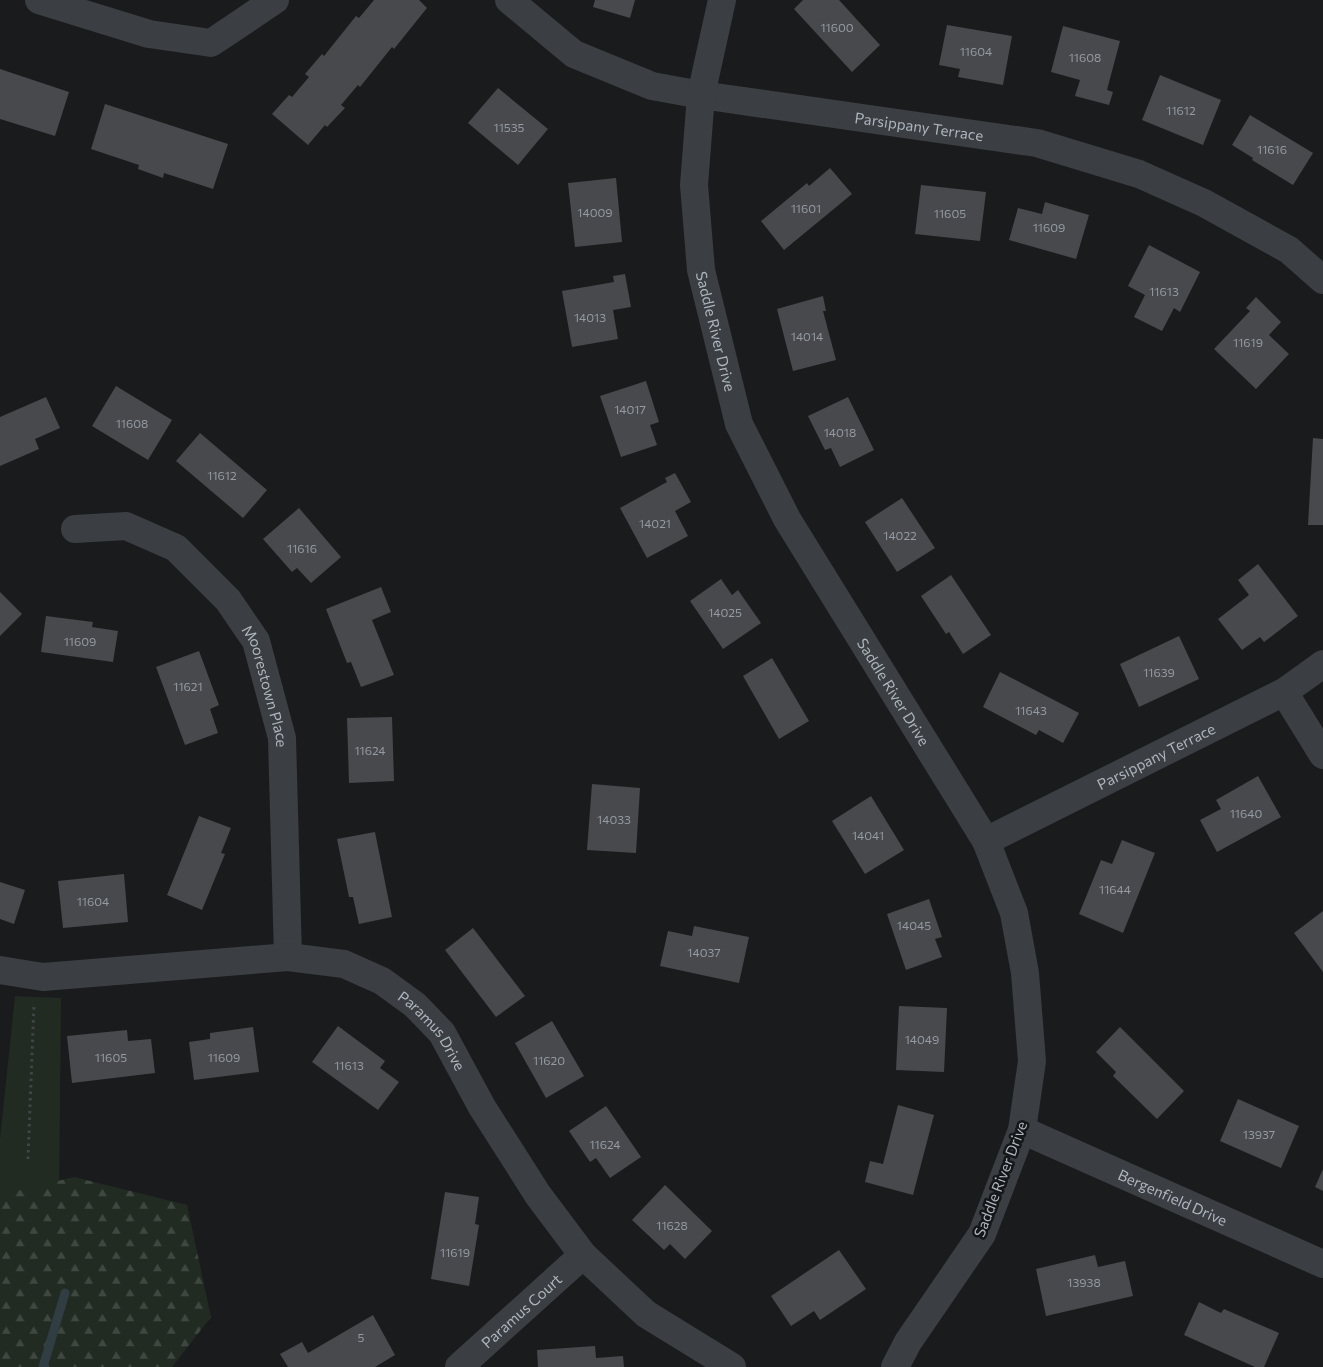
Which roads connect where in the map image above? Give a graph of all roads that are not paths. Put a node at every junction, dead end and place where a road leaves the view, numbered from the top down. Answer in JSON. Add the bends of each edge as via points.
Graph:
{"nodes":[{"id":1,"x":39,"y":0,"type":"edge"},
{"id":2,"x":275,"y":0,"type":"edge"},
{"id":3,"x":509,"y":0,"type":"edge"},
{"id":4,"x":722,"y":0,"type":"edge"},
{"id":5,"x":701,"y":95,"type":"junction"},
{"id":6,"x":1323,"y":280,"type":"edge"},
{"id":7,"x":75,"y":529,"type":"dead end"},
{"id":8,"x":1323,"y":664,"type":"edge"},
{"id":9,"x":1284,"y":692,"type":"junction"},
{"id":10,"x":1323,"y":755,"type":"edge"},
{"id":11,"x":986,"y":841,"type":"junction"},
{"id":12,"x":288,"y":957,"type":"junction"},
{"id":13,"x":0,"y":970,"type":"edge"},
{"id":14,"x":1022,"y":1130,"type":"junction"},
{"id":15,"x":583,"y":1255,"type":"junction"},
{"id":16,"x":1323,"y":1264,"type":"edge"},
{"id":17,"x":459,"y":1367,"type":"edge"},
{"id":18,"x":732,"y":1367,"type":"edge"},
{"id":19,"x":895,"y":1367,"type":"edge"}],
"edges":[{"from":1,"to":2,"type":"street","via":[[148,34],[211,43]]},
{"from":3,"to":5,"type":"street","name":"Parsippany Terrace","via":[[574,54],[652,86]]},
{"from":4,"to":5,"type":"street","name":"Saddle River Drive"},
{"from":5,"to":6,"type":"street","name":"Parsippany Terrace","via":[[1037,142],[1139,174],[1204,203],[1289,250]]},
{"from":5,"to":11,"type":"street","name":"Saddle River Drive","via":[[694,186],[700,270],[740,424],[787,519]]},
{"from":7,"to":12,"type":"street","name":"Moorestown Place","via":[[126,526],[176,548],[228,600],[256,641],[282,738]]},
{"from":8,"to":9,"type":"street","name":"Parsippany Terrace"},
{"from":9,"to":10,"type":"street"},
{"from":9,"to":11,"type":"street","name":"Parsippany Terrace"},
{"from":11,"to":14,"type":"street","name":"Saddle River Drive","via":[[1014,913],[1025,973],[1032,1061]]},
{"from":12,"to":13,"type":"street","name":"Paramus Drive","via":[[43,977]]},
{"from":12,"to":15,"type":"street","name":"Paramus Drive","via":[[344,964],[382,981],[415,1005],[442,1034],[482,1107],[538,1195]]},
{"from":14,"to":16,"type":"street","name":"Bergenfield Drive"},
{"from":14,"to":19,"type":"street","name":"Saddle River Drive","via":[[982,1234],[908,1342]]},
{"from":15,"to":17,"type":"street","name":"Paramus Court"},
{"from":15,"to":18,"type":"street","name":"Paramus Drive","via":[[646,1314]]}]}
